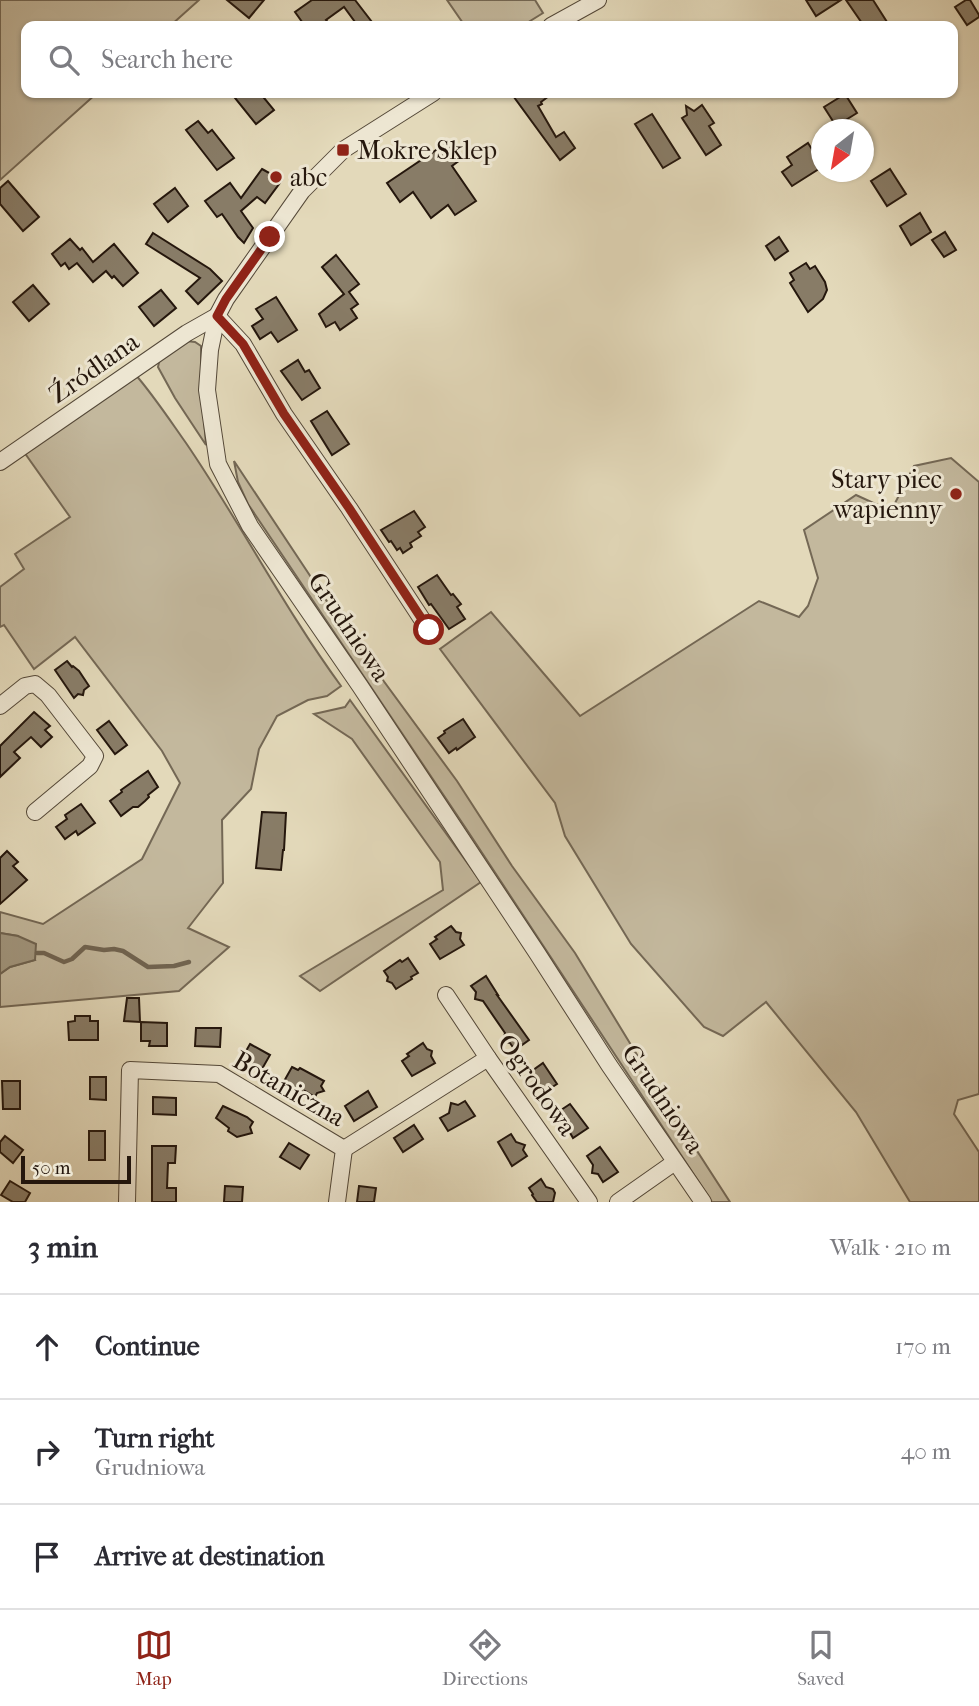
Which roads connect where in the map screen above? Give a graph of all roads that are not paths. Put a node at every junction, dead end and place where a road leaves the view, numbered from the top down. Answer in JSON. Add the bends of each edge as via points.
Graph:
{"nodes":[{"id":1,"x":598,"y":0,"type":"edge"},
{"id":2,"x":560,"y":21,"type":"edge"},
{"id":3,"x":425,"y":98,"type":"edge"},
{"id":4,"x":217,"y":316,"type":"junction"},
{"id":5,"x":0,"y":462,"type":"edge"},
{"id":6,"x":429,"y":630,"type":"dead end"},
{"id":7,"x":0,"y":706,"type":"edge"},
{"id":8,"x":35,"y":812,"type":"dead end"},
{"id":9,"x":446,"y":995,"type":"dead end"},
{"id":10,"x":488,"y":1058,"type":"junction"},
{"id":11,"x":344,"y":1149,"type":"junction"},
{"id":12,"x":675,"y":1162,"type":"junction"},
{"id":13,"x":127,"y":1202,"type":"edge"},
{"id":14,"x":337,"y":1202,"type":"edge"},
{"id":15,"x":589,"y":1202,"type":"edge"},
{"id":16,"x":618,"y":1202,"type":"edge"},
{"id":17,"x":703,"y":1202,"type":"edge"}],
"edges":[{"from":1,"to":2,"type":"street"},
{"from":3,"to":4,"type":"street","name":"Grudniowa","via":[[343,150],[302,191]]},
{"from":4,"to":5,"type":"street","name":"Źródlana"},
{"from":4,"to":6,"type":"street","via":[[243,344],[284,414]]},
{"from":4,"to":12,"type":"street","name":"Grudniowa","via":[[207,390],[218,464],[250,526]]},
{"from":7,"to":8,"type":"street","via":[[25,686],[35,684],[95,756],[90,766]]},
{"from":9,"to":10,"type":"street","name":"Ogrodowa"},
{"from":10,"to":11,"type":"street","name":"Botaniczna"},
{"from":10,"to":15,"type":"street","name":"Ogrodowa"},
{"from":11,"to":13,"type":"street","name":"Botaniczna","via":[[219,1074],[130,1070]]},
{"from":11,"to":14,"type":"street","name":"Botaniczna"},
{"from":12,"to":16,"type":"street"},
{"from":12,"to":17,"type":"street","name":"Grudniowa"}]}
